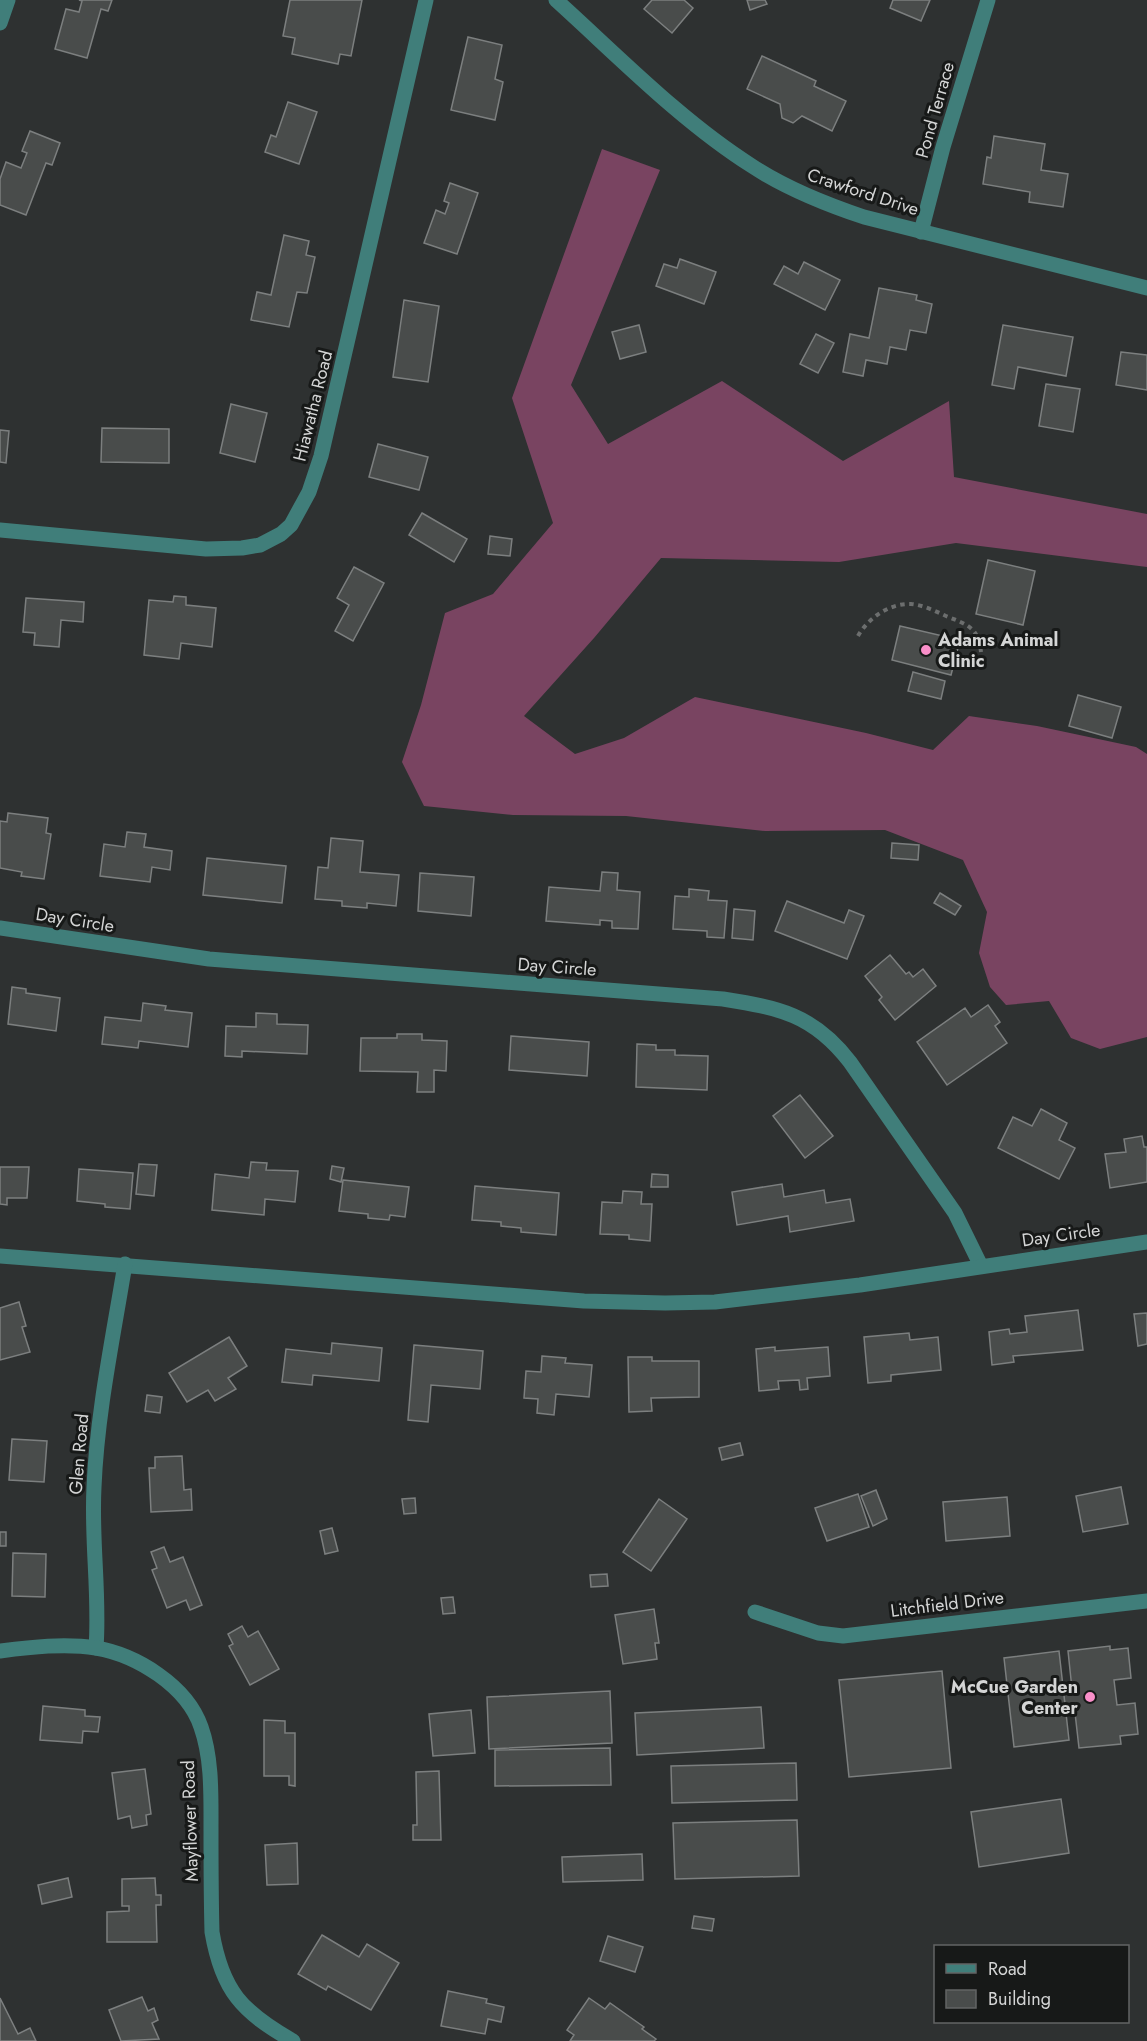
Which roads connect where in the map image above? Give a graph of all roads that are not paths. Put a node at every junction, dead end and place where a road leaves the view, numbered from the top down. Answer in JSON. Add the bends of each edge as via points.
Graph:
{"nodes":[{"id":1,"x":8,"y":0,"type":"edge"},
{"id":2,"x":426,"y":0,"type":"edge"},
{"id":3,"x":556,"y":0,"type":"edge"},
{"id":4,"x":988,"y":0,"type":"edge"},
{"id":5,"x":0,"y":23,"type":"edge"},
{"id":6,"x":921,"y":232,"type":"junction"},
{"id":7,"x":1147,"y":288,"type":"edge"},
{"id":8,"x":0,"y":530,"type":"edge"},
{"id":9,"x":0,"y":928,"type":"edge"},
{"id":10,"x":1147,"y":1242,"type":"edge"},
{"id":11,"x":0,"y":1256,"type":"edge"},
{"id":12,"x":124,"y":1264,"type":"junction"},
{"id":13,"x":981,"y":1266,"type":"junction"},
{"id":14,"x":1147,"y":1600,"type":"edge"},
{"id":15,"x":755,"y":1612,"type":"dead end"},
{"id":16,"x":96,"y":1648,"type":"junction"},
{"id":17,"x":0,"y":1651,"type":"edge"},
{"id":18,"x":293,"y":2041,"type":"edge"}],
"edges":[{"from":1,"to":5,"type":"street"},
{"from":2,"to":8,"type":"street","name":"Hiawatha Road","via":[[321,456],[309,492],[291,525],[260,545],[206,549]]},
{"from":3,"to":6,"type":"street","name":"Crawford Drive","via":[[683,114],[753,167],[826,204]]},
{"from":4,"to":6,"type":"street","name":"Pond Terrace"},
{"from":6,"to":7,"type":"street","name":"Crawford Drive"},
{"from":9,"to":13,"type":"street","name":"Day Circle","via":[[208,959],[723,999],[789,1013],[833,1041],[850,1062],[955,1213]]},
{"from":10,"to":13,"type":"street","name":"Day Circle"},
{"from":11,"to":12,"type":"street","name":"Day Circle"},
{"from":12,"to":13,"type":"street","name":"Day Circle","via":[[584,1301],[665,1303],[715,1302],[849,1287]]},
{"from":12,"to":16,"type":"street","name":"Glen Road","via":[[94,1489]]},
{"from":14,"to":15,"type":"street","name":"Litchfield Drive","via":[[843,1636],[818,1633]]},
{"from":16,"to":17,"type":"street","name":"Mayflower Road","via":[[63,1646]]},
{"from":16,"to":18,"type":"street","name":"Mayflower Road","via":[[135,1662],[165,1680],[197,1717],[207,1748],[211,1791],[212,1932],[216,1953],[237,2000],[256,2018]]}]}
